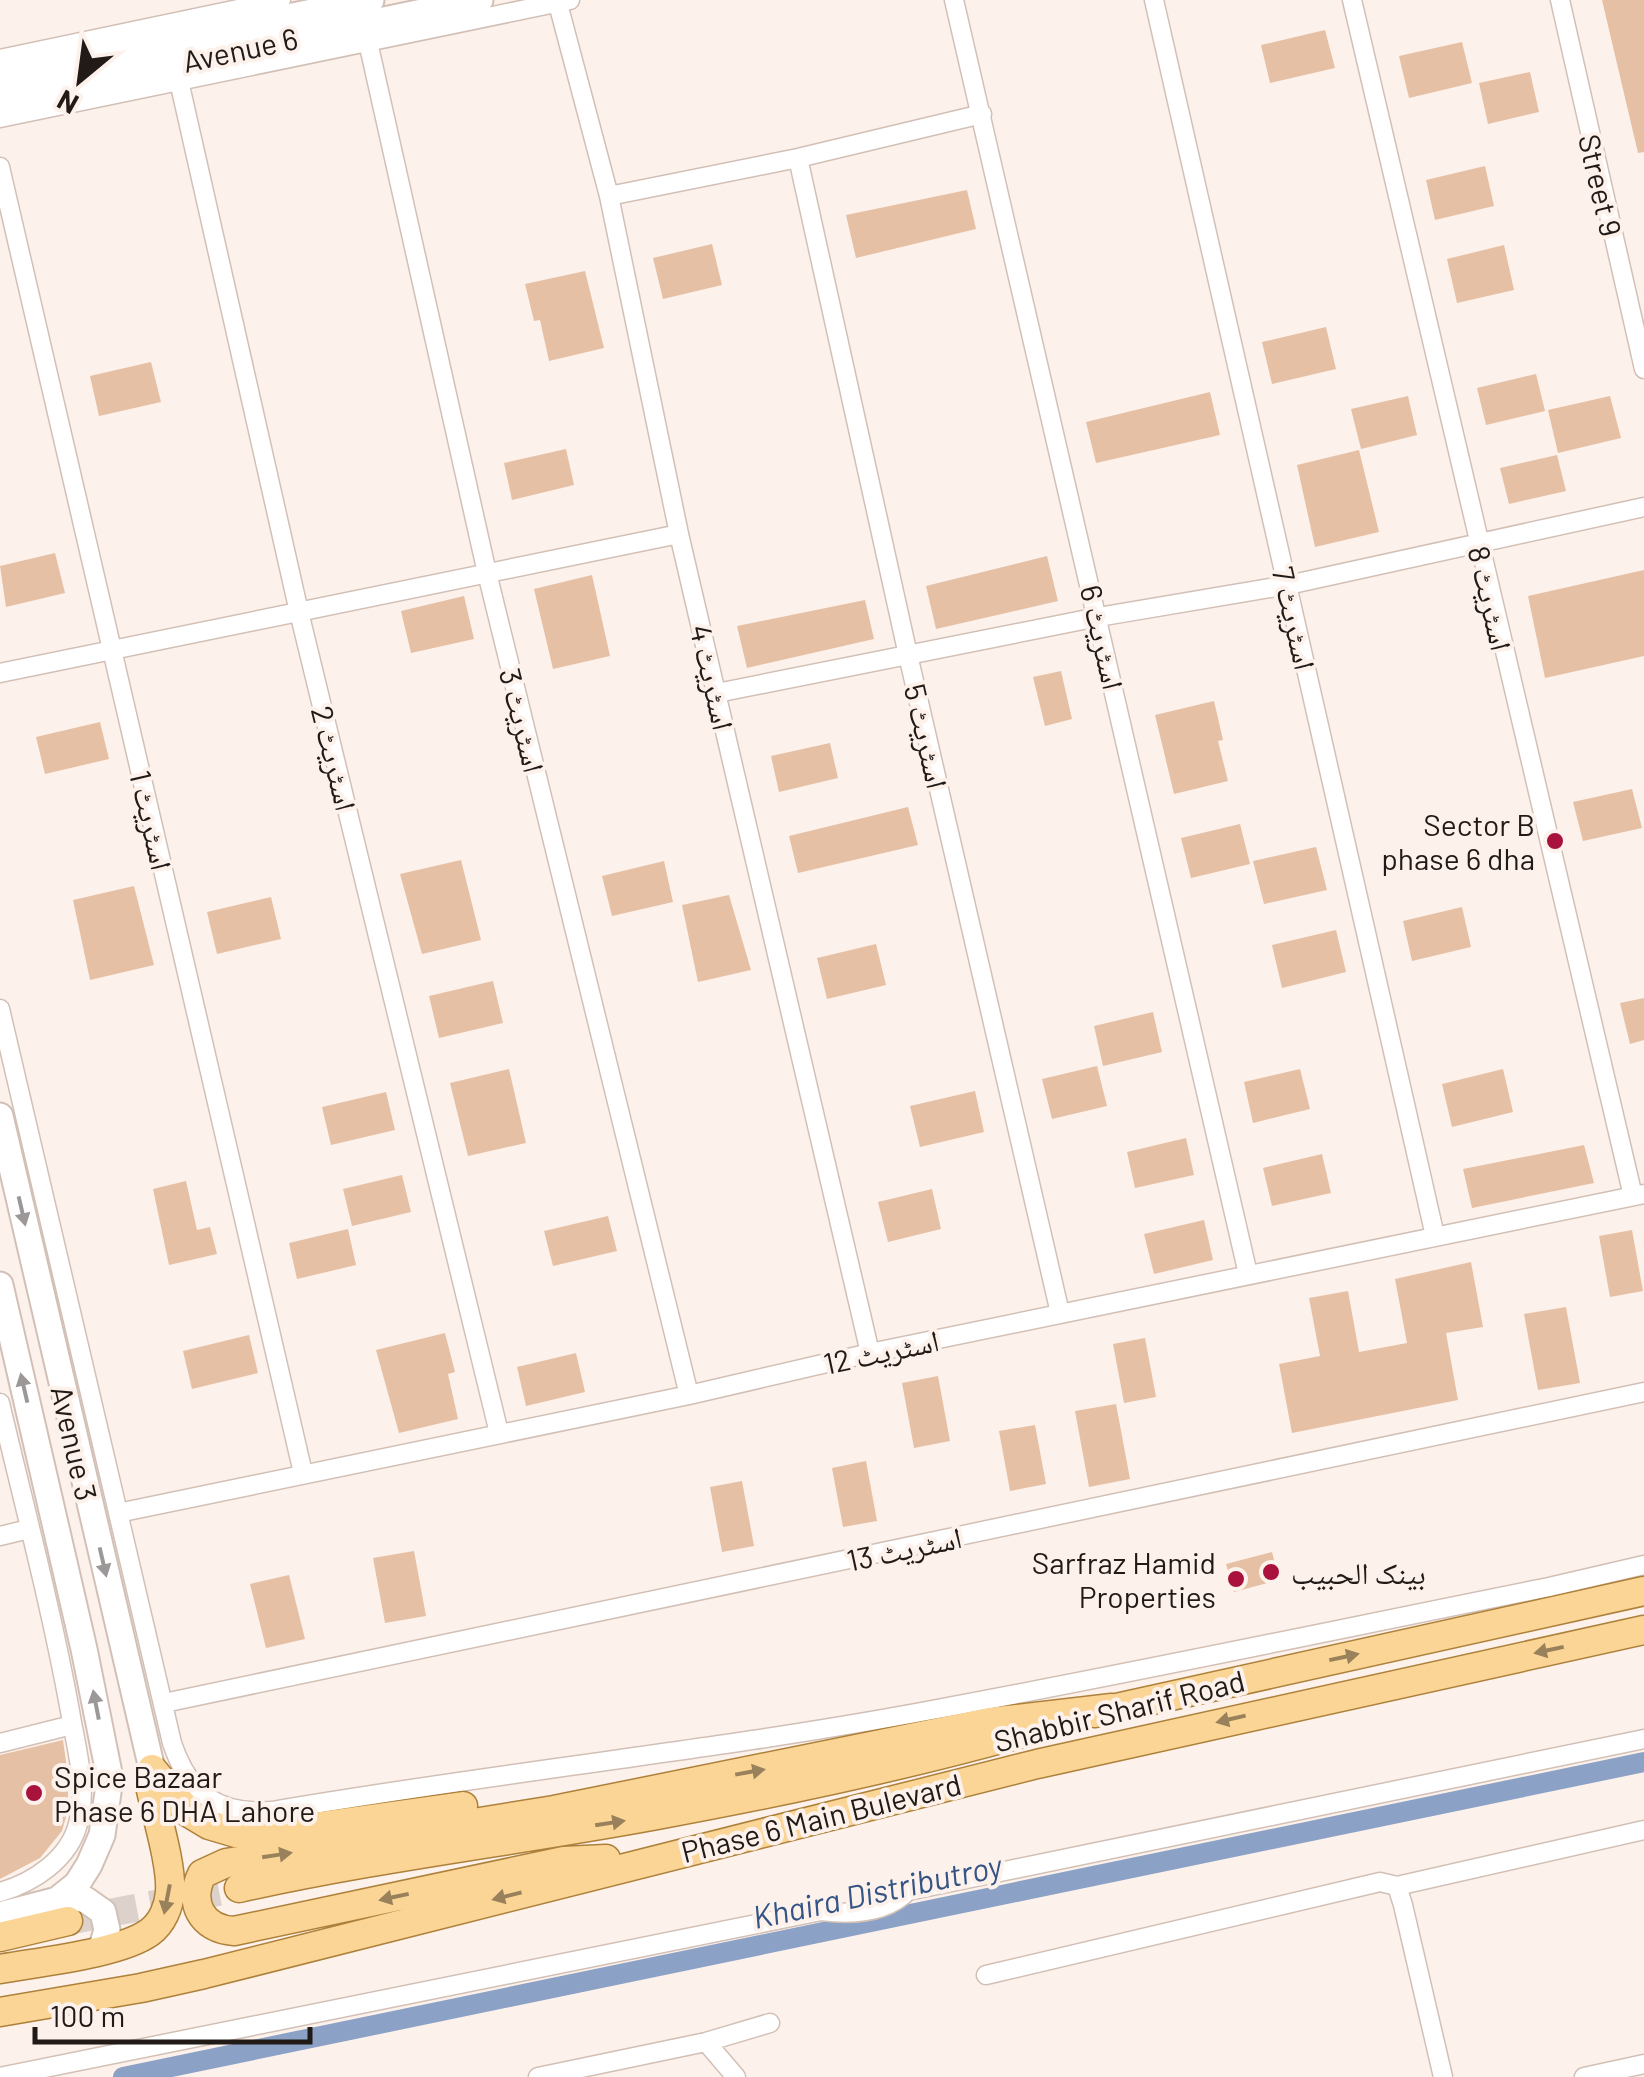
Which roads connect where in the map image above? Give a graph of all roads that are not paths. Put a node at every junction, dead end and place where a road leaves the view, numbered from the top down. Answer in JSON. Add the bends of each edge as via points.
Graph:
{"nodes":[{"id":1,"x":281,"y":0,"type":"edge"},
{"id":2,"x":371,"y":0,"type":"edge"},
{"id":3,"x":480,"y":0,"type":"edge"},
{"id":4,"x":954,"y":0,"type":"edge"},
{"id":5,"x":1154,"y":0,"type":"edge"},
{"id":6,"x":1352,"y":0,"type":"edge"},
{"id":7,"x":1560,"y":0,"type":"edge"},
{"id":8,"x":562,"y":1,"type":"edge"},
{"id":9,"x":368,"y":42,"type":"junction"},
{"id":10,"x":0,"y":59,"type":"edge"},
{"id":11,"x":0,"y":76,"type":"edge"},
{"id":12,"x":178,"y":81,"type":"junction"},
{"id":13,"x":0,"y":100,"type":"edge"},
{"id":14,"x":982,"y":114,"type":"junction"},
{"id":15,"x":0,"y":118,"type":"edge"},
{"id":16,"x":798,"y":158,"type":"junction"},
{"id":17,"x":0,"y":166,"type":"edge"},
{"id":18,"x":609,"y":196,"type":"junction"},
{"id":19,"x":1644,"y":286,"type":"edge"},
{"id":20,"x":1624,"y":290,"type":"junction"},
{"id":21,"x":1644,"y":370,"type":"edge"},
{"id":22,"x":1644,"y":507,"type":"edge"},
{"id":23,"x":679,"y":534,"type":"junction"},
{"id":24,"x":1477,"y":542,"type":"junction"},
{"id":25,"x":488,"y":574,"type":"junction"},
{"id":26,"x":1288,"y":585,"type":"junction"},
{"id":27,"x":300,"y":612,"type":"junction"},
{"id":28,"x":1098,"y":617,"type":"junction"},
{"id":29,"x":113,"y":650,"type":"junction"},
{"id":30,"x":908,"y":655,"type":"junction"},
{"id":31,"x":0,"y":672,"type":"edge"},
{"id":32,"x":717,"y":693,"type":"junction"},
{"id":33,"x":0,"y":1008,"type":"edge"},
{"id":34,"x":0,"y":1116,"type":"edge"},
{"id":35,"x":1639,"y":1195,"type":"edge"},
{"id":36,"x":1435,"y":1236,"type":"junction"},
{"id":37,"x":1248,"y":1274,"type":"junction"},
{"id":38,"x":0,"y":1285,"type":"edge"},
{"id":39,"x":1060,"y":1313,"type":"junction"},
{"id":40,"x":870,"y":1353,"type":"junction"},
{"id":41,"x":1644,"y":1392,"type":"edge"},
{"id":42,"x":689,"y":1395,"type":"junction"},
{"id":43,"x":0,"y":1403,"type":"edge"},
{"id":44,"x":499,"y":1433,"type":"junction"},
{"id":45,"x":303,"y":1473,"type":"junction"},
{"id":46,"x":118,"y":1513,"type":"junction"},
{"id":47,"x":29,"y":1530,"type":"junction"},
{"id":48,"x":0,"y":1536,"type":"edge"},
{"id":49,"x":1644,"y":1565,"type":"edge"},
{"id":50,"x":1644,"y":1591,"type":"edge"},
{"id":51,"x":1644,"y":1630,"type":"edge"},
{"id":52,"x":133,"y":1633,"type":"junction"},
{"id":53,"x":72,"y":1652,"type":"junction"},
{"id":54,"x":164,"y":1703,"type":"junction"},
{"id":55,"x":1112,"y":1708,"type":"junction"},
{"id":56,"x":72,"y":1725,"type":"junction"},
{"id":57,"x":1644,"y":1740,"type":"edge"},
{"id":58,"x":0,"y":1743,"type":"edge"},
{"id":59,"x":152,"y":1769,"type":"junction"},
{"id":60,"x":654,"y":1788,"type":"junction"},
{"id":61,"x":1644,"y":1830,"type":"edge"},
{"id":62,"x":663,"y":1856,"type":"junction"},
{"id":63,"x":1396,"y":1886,"type":"junction"},
{"id":64,"x":239,"y":1888,"type":"tunnel mouth"},
{"id":65,"x":0,"y":1892,"type":"edge"},
{"id":66,"x":67,"y":1908,"type":"junction"},
{"id":67,"x":0,"y":1916,"type":"edge"},
{"id":68,"x":0,"y":1937,"type":"edge"},
{"id":69,"x":101,"y":1950,"type":"junction"},
{"id":70,"x":0,"y":1969,"type":"edge"},
{"id":71,"x":986,"y":1975,"type":"dead end"},
{"id":72,"x":0,"y":2012,"type":"edge"},
{"id":73,"x":770,"y":2024,"type":"dead end"},
{"id":74,"x":706,"y":2042,"type":"junction"},
{"id":75,"x":1644,"y":2064,"type":"edge"},
{"id":76,"x":0,"y":2077,"type":"edge"},
{"id":77,"x":538,"y":2077,"type":"edge"},
{"id":78,"x":736,"y":2077,"type":"edge"},
{"id":79,"x":1443,"y":2077,"type":"edge"},
{"id":80,"x":1584,"y":2077,"type":"edge"}],
"edges":[{"from":1,"to":10,"type":"street"},
{"from":2,"to":11,"type":"main road","name":"Avenue 6"},
{"from":3,"to":13,"type":"main road","name":"Avenue 6"},
{"from":4,"to":14,"type":"street","name":"اسٹریٹ 6"},
{"from":5,"to":26,"type":"street","name":"اسٹریٹ 7"},
{"from":6,"to":24,"type":"street","name":"اسٹریٹ 8"},
{"from":7,"to":20,"type":"street","name":"Street 9"},
{"from":8,"to":9,"type":"street"},
{"from":8,"to":18,"type":"street","name":"اسٹریٹ 4"},
{"from":9,"to":12,"type":"street"},
{"from":9,"to":25,"type":"street","name":"اسٹریٹ 3"},
{"from":12,"to":15,"type":"street"},
{"from":12,"to":27,"type":"street","name":"اسٹریٹ 2"},
{"from":14,"to":16,"type":"street"},
{"from":14,"to":28,"type":"street","name":"اسٹریٹ 6"},
{"from":16,"to":18,"type":"street"},
{"from":16,"to":30,"type":"street","name":"اسٹریٹ 5"},
{"from":17,"to":29,"type":"street","name":"اسٹریٹ 1"},
{"from":18,"to":23,"type":"street","name":"اسٹریٹ 4"},
{"from":19,"to":20,"type":"street"},
{"from":20,"to":21,"type":"street","name":"Street 9"},
{"from":22,"to":24,"type":"street"},
{"from":23,"to":25,"type":"street"},
{"from":23,"to":32,"type":"street","name":"اسٹریٹ 4"},
{"from":24,"to":26,"type":"street"},
{"from":24,"to":35,"type":"street","name":"اسٹریٹ 8"},
{"from":25,"to":27,"type":"street"},
{"from":25,"to":42,"type":"street","name":"اسٹریٹ 3"},
{"from":26,"to":28,"type":"street"},
{"from":26,"to":36,"type":"street","name":"اسٹریٹ 7"},
{"from":27,"to":29,"type":"street"},
{"from":27,"to":44,"type":"street","name":"اسٹریٹ 2"},
{"from":28,"to":30,"type":"street"},
{"from":28,"to":37,"type":"street","name":"اسٹریٹ 6"},
{"from":29,"to":31,"type":"street"},
{"from":29,"to":45,"type":"street","name":"اسٹریٹ 1"},
{"from":30,"to":32,"type":"street"},
{"from":30,"to":39,"type":"street","name":"اسٹریٹ 5"},
{"from":32,"to":40,"type":"street","name":"اسٹریٹ 4"},
{"from":33,"to":46,"type":"street"},
{"from":34,"to":52,"type":"main road","name":"Avenue 3","one_way":true},
{"from":35,"to":36,"type":"street","name":"اسٹریٹ 12"},
{"from":36,"to":37,"type":"street","name":"اسٹریٹ 12"},
{"from":37,"to":39,"type":"street","name":"اسٹریٹ 12"},
{"from":53,"to":38,"type":"main road","name":"Avenue 3","one_way":true},
{"from":39,"to":40,"type":"street","name":"اسٹریٹ 12"},
{"from":40,"to":42,"type":"street","name":"اسٹریٹ 12"},
{"from":41,"to":54,"type":"street","name":"اسٹریٹ 13"},
{"from":42,"to":44,"type":"street","name":"اسٹریٹ 12"},
{"from":43,"to":47,"type":"street"},
{"from":44,"to":45,"type":"street","name":"اسٹریٹ 12"},
{"from":45,"to":46,"type":"street","name":"اسٹریٹ 12"},
{"from":46,"to":52,"type":"street"},
{"from":47,"to":48,"type":"street"},
{"from":47,"to":53,"type":"street"},
{"from":49,"to":54,"type":"street","via":[[931,1710],[272,1811],[228,1808],[194,1787],[180,1766]]},
{"from":55,"to":50,"type":"main road","name":"Shabbir Sharif Road","one_way":true},
{"from":51,"to":62,"type":"main road","name":"Phase 6 Main Bulevard","one_way":true,"via":[[1114,1746]]},
{"from":52,"to":54,"type":"street"},
{"from":52,"to":59,"type":"main road","name":"Avenue 3"},
{"from":53,"to":56,"type":"street"},
{"from":66,"to":53,"type":"main road","name":"Avenue 3","one_way":true,"via":[[97,1850],[110,1778]]},
{"from":60,"to":55,"type":"main road","one_way":true,"via":[[990,1722]]},
{"from":64,"to":55,"type":"main road","name":"Shabbir Sharif Road","one_way":true,"via":[[677,1811],[977,1746]]},
{"from":56,"to":58,"type":"street"},
{"from":56,"to":65,"type":"street","via":[[81,1769],[77,1828],[55,1863]]},
{"from":57,"to":76,"type":"street","via":[[908,1891],[866,1912],[821,1911]]},
{"from":59,"to":60,"type":"main road","via":[[189,1813],[209,1826],[250,1835],[578,1791]]},
{"from":59,"to":69,"type":"main road","one_way":true,"via":[[168,1902],[148,1933]]},
{"from":62,"to":60,"type":"main road","one_way":true,"via":[[564,1861],[234,1931],[215,1928],[200,1915],[195,1894],[202,1874],[226,1863]]},
{"from":61,"to":63,"type":"street"},
{"from":62,"to":72,"type":"main road","name":"Phase 6 Main Bulevard","one_way":true,"via":[[204,1974]]},
{"from":63,"to":71,"type":"street","via":[[1380,1882]]},
{"from":63,"to":79,"type":"street"},
{"from":66,"to":67,"type":"main road","via":[[46,1905]]},
{"from":66,"to":68,"type":"main road"},
{"from":66,"to":69,"type":"main road","via":[[86,1900],[104,1912]]},
{"from":69,"to":70,"type":"main road"},
{"from":73,"to":74,"type":"street"},
{"from":74,"to":77,"type":"street"},
{"from":74,"to":78,"type":"street"},
{"from":75,"to":80,"type":"street"}]}
